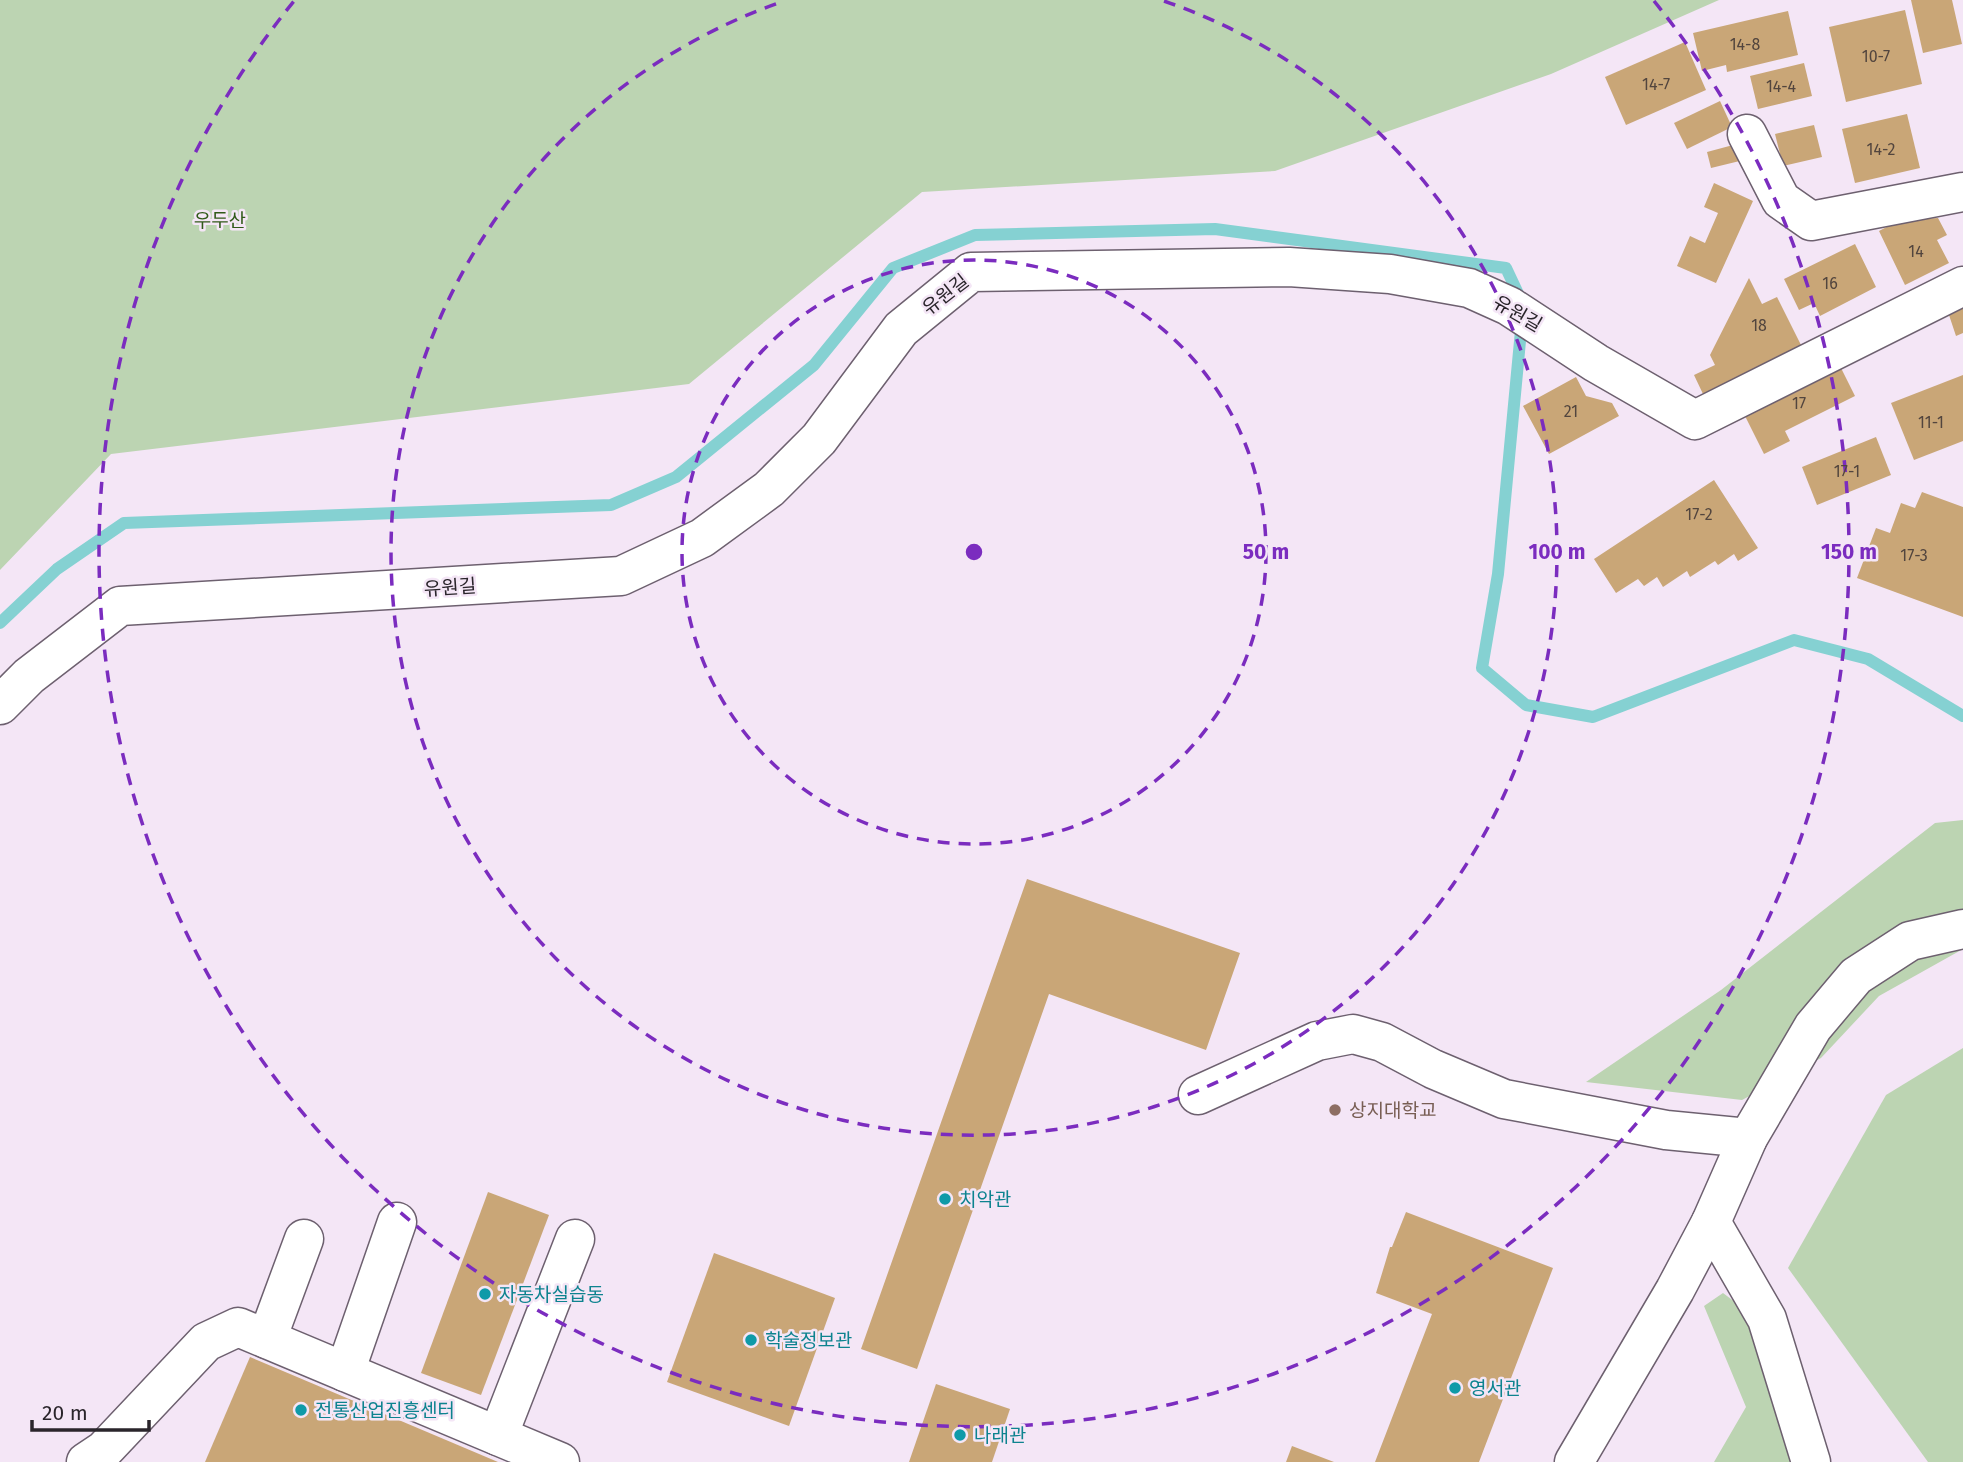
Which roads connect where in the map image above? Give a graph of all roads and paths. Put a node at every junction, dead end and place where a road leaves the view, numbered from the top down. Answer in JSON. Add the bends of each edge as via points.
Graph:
{"nodes":[{"id":1,"x":1747,"y":134,"type":"dead end"},
{"id":2,"x":1963,"y":192,"type":"edge"},
{"id":3,"x":1963,"y":286,"type":"edge"},
{"id":4,"x":0,"y":705,"type":"edge"},
{"id":5,"x":1963,"y":929,"type":"edge"},
{"id":6,"x":1198,"y":1095,"type":"dead end"},
{"id":7,"x":1748,"y":1138,"type":"junction"},
{"id":8,"x":397,"y":1222,"type":"dead end"},
{"id":9,"x":1711,"y":1222,"type":"junction"},
{"id":10,"x":304,"y":1239,"type":"dead end"},
{"id":11,"x":575,"y":1239,"type":"dead end"},
{"id":12,"x":267,"y":1339,"type":"junction"},
{"id":13,"x":345,"y":1371,"type":"junction"},
{"id":14,"x":498,"y":1436,"type":"junction"},
{"id":15,"x":86,"y":1462,"type":"edge"},
{"id":16,"x":560,"y":1462,"type":"edge"},
{"id":17,"x":1574,"y":1462,"type":"edge"},
{"id":18,"x":1811,"y":1462,"type":"edge"}],
"edges":[{"from":1,"to":2,"type":"street","via":[[1781,200],[1811,221]]},
{"from":3,"to":4,"type":"street","name":"유원길","via":[[1695,420],[1509,306],[1469,288],[1390,274],[1289,267],[971,272],[901,329],[819,439],[769,489],[702,538],[621,576],[120,606],[29,676]]},
{"from":5,"to":7,"type":"street","via":[[1910,942],[1856,976],[1813,1027]]},
{"from":6,"to":7,"type":"street","via":[[1317,1041],[1353,1034],[1382,1042],[1504,1099],[1666,1130]]},
{"from":7,"to":9,"type":"street"},
{"from":8,"to":13,"type":"street"},
{"from":9,"to":17,"type":"street"},
{"from":9,"to":18,"type":"street","via":[[1767,1319]]},
{"from":10,"to":12,"type":"street"},
{"from":11,"to":14,"type":"street"},
{"from":12,"to":13,"type":"street"},
{"from":12,"to":15,"type":"street","via":[[238,1327],[206,1342],[104,1450]]},
{"from":13,"to":14,"type":"street"},
{"from":14,"to":16,"type":"street"}]}
